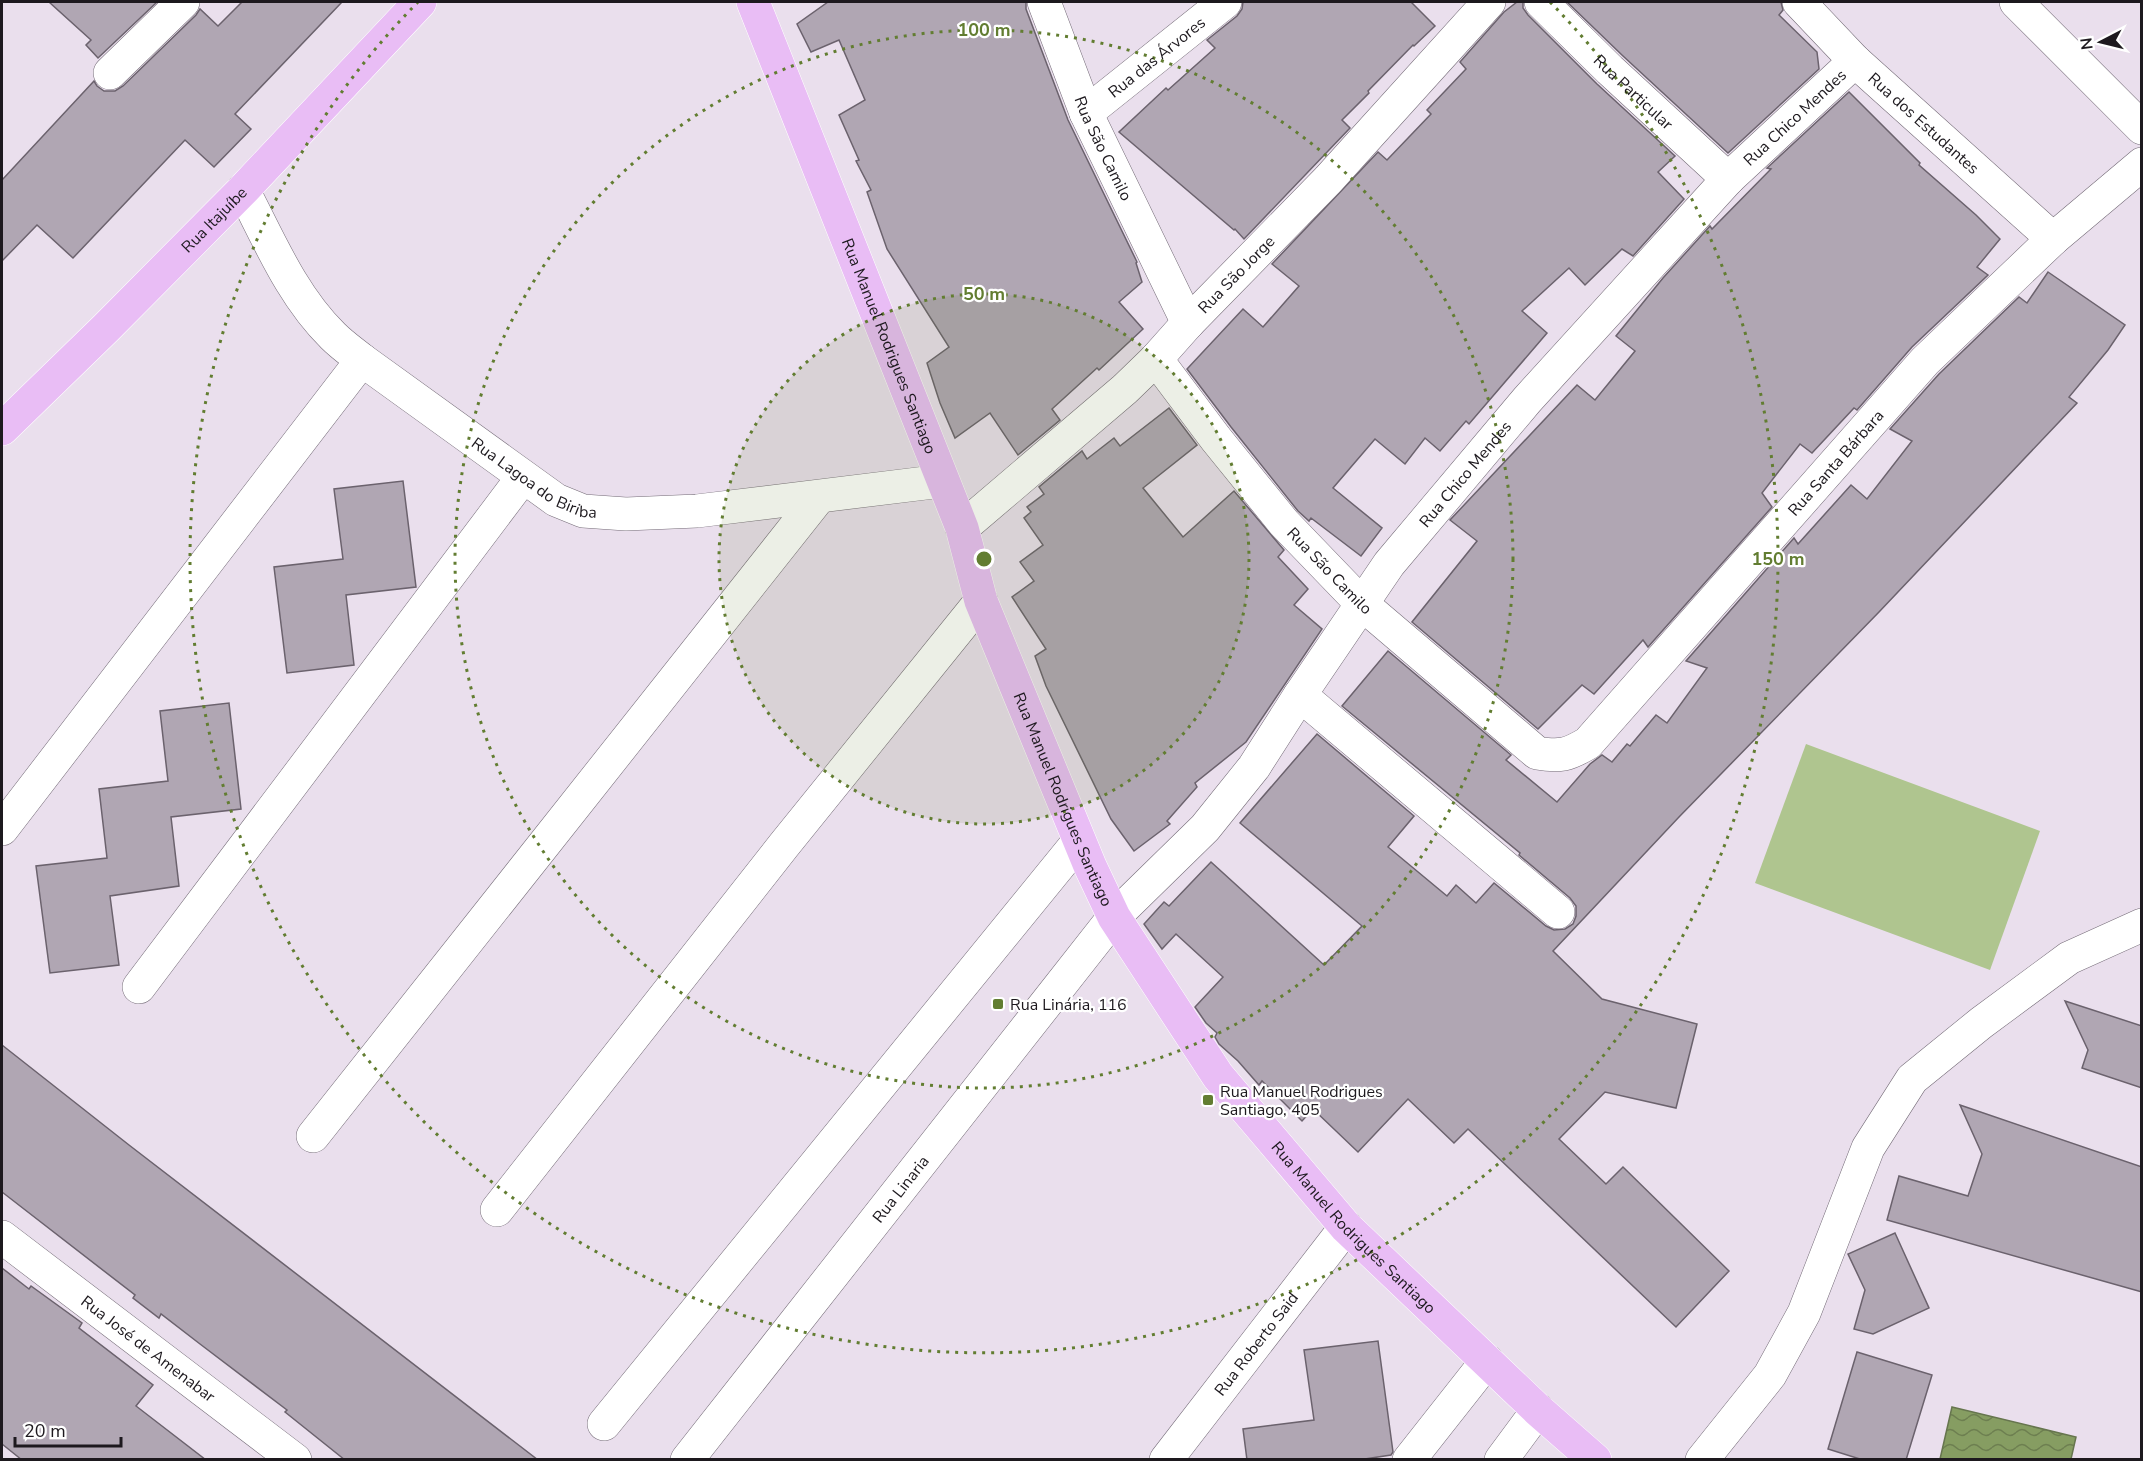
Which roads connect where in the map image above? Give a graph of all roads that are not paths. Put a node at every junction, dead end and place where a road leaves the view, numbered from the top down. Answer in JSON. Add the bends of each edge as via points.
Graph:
{"nodes":[{"id":1,"x":183,"y":2,"type":"edge"},
{"id":2,"x":420,"y":2,"type":"edge"},
{"id":3,"x":753,"y":2,"type":"edge"},
{"id":4,"x":1044,"y":2,"type":"edge"},
{"id":5,"x":1225,"y":2,"type":"edge"},
{"id":6,"x":1489,"y":2,"type":"edge"},
{"id":7,"x":1541,"y":2,"type":"edge"},
{"id":8,"x":1799,"y":2,"type":"edge"},
{"id":9,"x":2016,"y":2,"type":"edge"},
{"id":10,"x":1855,"y":61,"type":"junction"},
{"id":11,"x":110,"y":73,"type":"dead end"},
{"id":12,"x":1086,"y":113,"type":"junction"},
{"id":13,"x":2142,"y":128,"type":"edge"},
{"id":14,"x":2142,"y":164,"type":"edge"},
{"id":15,"x":1728,"y":179,"type":"junction"},
{"id":16,"x":243,"y":190,"type":"junction"},
{"id":17,"x":2053,"y":239,"type":"junction"},
{"id":18,"x":1188,"y":323,"type":"junction"},
{"id":19,"x":1156,"y":359,"type":"junction"},
{"id":20,"x":362,"y":360,"type":"junction"},
{"id":21,"x":2,"y":429,"type":"edge"},
{"id":22,"x":523,"y":477,"type":"junction"},
{"id":23,"x":942,"y":481,"type":"junction"},
{"id":24,"x":819,"y":497,"type":"junction"},
{"id":25,"x":962,"y":528,"type":"junction"},
{"id":26,"x":981,"y":601,"type":"junction"},
{"id":27,"x":1362,"y":604,"type":"junction"},
{"id":28,"x":1300,"y":695,"type":"junction"},
{"id":29,"x":1537,"y":753,"type":"joint"},
{"id":30,"x":2,"y":829,"type":"edge"},
{"id":31,"x":1079,"y":841,"type":"junction"},
{"id":32,"x":1558,"y":912,"type":"dead end"},
{"id":33,"x":1114,"y":917,"type":"junction"},
{"id":34,"x":2142,"y":925,"type":"edge"},
{"id":35,"x":139,"y":987,"type":"dead end"},
{"id":36,"x":313,"y":1136,"type":"dead end"},
{"id":37,"x":497,"y":1210,"type":"dead end"},
{"id":38,"x":1346,"y":1227,"type":"junction"},
{"id":39,"x":2,"y":1238,"type":"edge"},
{"id":40,"x":1487,"y":1361,"type":"junction"},
{"id":41,"x":1538,"y":1410,"type":"junction"},
{"id":42,"x":604,"y":1424,"type":"dead end"},
{"id":43,"x":295,"y":1460,"type":"edge"},
{"id":44,"x":687,"y":1460,"type":"edge"},
{"id":45,"x":1166,"y":1460,"type":"edge"},
{"id":46,"x":1409,"y":1460,"type":"edge"},
{"id":47,"x":1501,"y":1460,"type":"edge"},
{"id":48,"x":1595,"y":1460,"type":"edge"},
{"id":49,"x":1702,"y":1460,"type":"edge"}],
"edges":[{"from":1,"to":11,"type":"street"},
{"from":2,"to":16,"type":"main road","name":"Rua Itajuíbe"},
{"from":3,"to":23,"type":"main road","name":"Rua Manuel Rodrigues Santiago"},
{"from":4,"to":12,"type":"street","name":"Rua São Camilo"},
{"from":5,"to":12,"type":"street","name":"Rua das Árvores"},
{"from":6,"to":18,"type":"street","name":"Rua São Jorge","via":[[1328,180]]},
{"from":7,"to":15,"type":"street","name":"Rua Particular"},
{"from":8,"to":10,"type":"street","name":"Rua dos Estudantes"},
{"from":9,"to":13,"type":"street"},
{"from":10,"to":15,"type":"street","name":"Rua Chico Mendes"},
{"from":10,"to":17,"type":"street","name":"Rua dos Estudantes"},
{"from":12,"to":18,"type":"street","name":"Rua São Camilo"},
{"from":14,"to":17,"type":"street","name":"Rua Santa Bárbara"},
{"from":15,"to":27,"type":"street","name":"Rua Chico Mendes","via":[[1527,400],[1389,564]]},
{"from":16,"to":20,"type":"street","name":"Rua Lagoa do Biriba","via":[[305,302],[333,336]]},
{"from":16,"to":21,"type":"main road","name":"Rua Itajuíbe"},
{"from":17,"to":29,"type":"street","name":"Rua Santa Bárbara","via":[[1925,361],[1588,743],[1558,756]]},
{"from":18,"to":19,"type":"street","name":"Rua São Jorge"},
{"from":19,"to":25,"type":"street","name":"Rua São Jorge"},
{"from":19,"to":27,"type":"street","name":"Rua São Camilo","via":[[1284,523]]},
{"from":20,"to":22,"type":"street","name":"Rua Lagoa do Biriba"},
{"from":20,"to":30,"type":"street"},
{"from":22,"to":24,"type":"street","name":"Rua Lagoa do Biriba","via":[[556,500],[583,511],[626,514],[697,511]]},
{"from":22,"to":35,"type":"street"},
{"from":23,"to":24,"type":"street","name":"Rua Lagoa do Biriba"},
{"from":23,"to":25,"type":"main road","name":"Rua Manuel Rodrigues Santiago"},
{"from":24,"to":36,"type":"street"},
{"from":25,"to":26,"type":"main road","name":"Rua Manuel Rodrigues Santiago"},
{"from":26,"to":31,"type":"main road","name":"Rua Manuel Rodrigues Santiago"},
{"from":26,"to":37,"type":"street"},
{"from":27,"to":28,"type":"street","name":"Rua Chico Mendes"},
{"from":27,"to":29,"type":"street","name":"Rua São Camilo"},
{"from":28,"to":32,"type":"street"},
{"from":28,"to":33,"type":"street","name":"Rua Chico Mendes","via":[[1254,767],[1205,828]]},
{"from":31,"to":33,"type":"main road","name":"Rua Manuel Rodrigues Santiago"},
{"from":31,"to":42,"type":"street"},
{"from":33,"to":38,"type":"main road","name":"Rua Manuel Rodrigues Santiago","via":[[1218,1076]]},
{"from":33,"to":44,"type":"street","name":"Rua Linaria"},
{"from":34,"to":49,"type":"street","via":[[2069,958],[1912,1079],[1868,1148],[1803,1313],[1770,1375]]},
{"from":38,"to":40,"type":"main road","name":"Rua Manuel Rodrigues Santiago"},
{"from":38,"to":45,"type":"street","name":"Rua Roberto Said"},
{"from":39,"to":43,"type":"street","name":"Rua José de Amenabar"},
{"from":40,"to":41,"type":"main road","name":"Rua Manuel Rodrigues Santiago"},
{"from":40,"to":46,"type":"street"},
{"from":41,"to":47,"type":"street"},
{"from":41,"to":48,"type":"main road","name":"Rua Manuel Rodrigues Santiago"}]}
